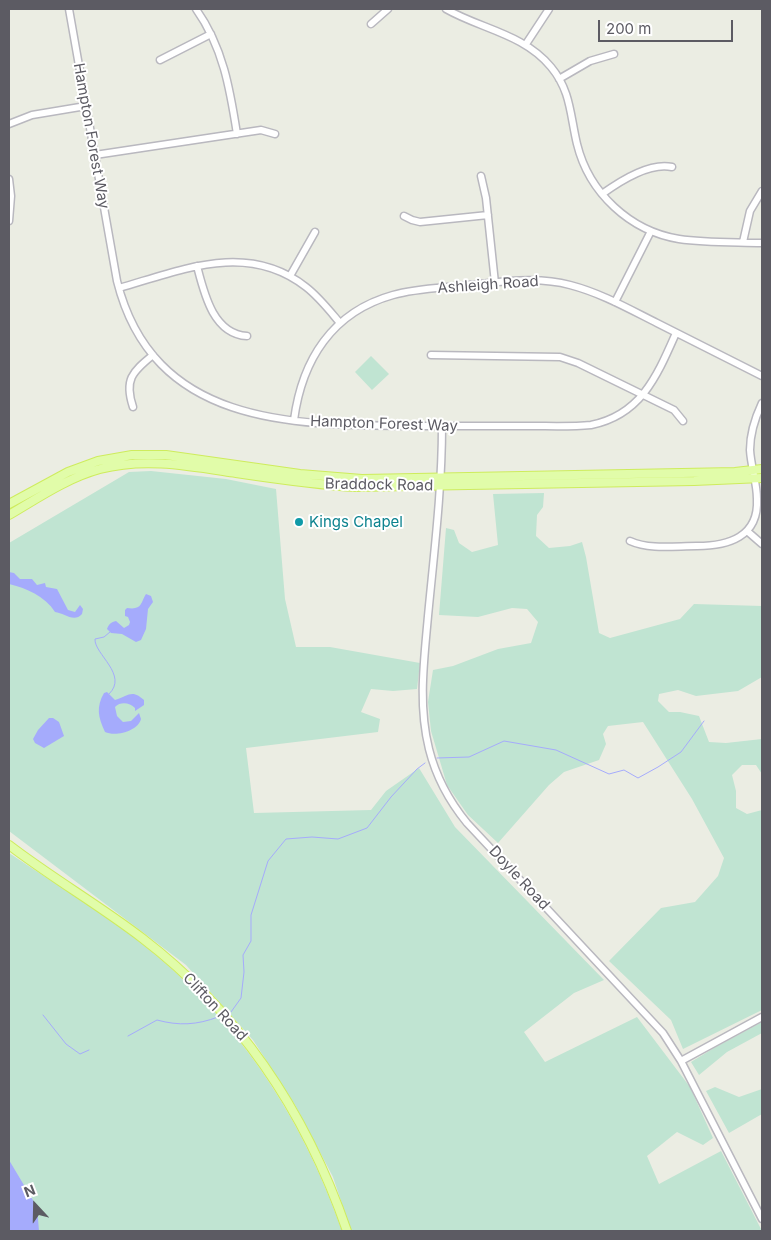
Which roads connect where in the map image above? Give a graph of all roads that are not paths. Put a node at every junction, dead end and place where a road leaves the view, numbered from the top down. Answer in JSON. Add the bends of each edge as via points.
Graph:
{"nodes":[{"id":1,"x":69,"y":9,"type":"edge"},
{"id":2,"x":196,"y":9,"type":"edge"},
{"id":3,"x":388,"y":9,"type":"edge"},
{"id":4,"x":446,"y":9,"type":"edge"},
{"id":5,"x":549,"y":9,"type":"edge"},
{"id":6,"x":371,"y":24,"type":"dead end"},
{"id":7,"x":211,"y":34,"type":"junction"},
{"id":8,"x":526,"y":44,"type":"junction"},
{"id":9,"x":614,"y":54,"type":"dead end"},
{"id":10,"x":160,"y":60,"type":"dead end"},
{"id":11,"x":560,"y":79,"type":"junction"},
{"id":12,"x":86,"y":106,"type":"junction"},
{"id":13,"x":9,"y":124,"type":"edge"},
{"id":14,"x":237,"y":134,"type":"junction"},
{"id":15,"x":275,"y":134,"type":"dead end"},
{"id":16,"x":94,"y":155,"type":"junction"},
{"id":17,"x":672,"y":167,"type":"dead end"},
{"id":18,"x":481,"y":176,"type":"dead end"},
{"id":19,"x":9,"y":179,"type":"edge"},
{"id":20,"x":762,"y":191,"type":"edge"},
{"id":21,"x":602,"y":194,"type":"junction"},
{"id":22,"x":488,"y":215,"type":"junction"},
{"id":23,"x":404,"y":216,"type":"dead end"},
{"id":24,"x":9,"y":221,"type":"edge"},
{"id":25,"x":650,"y":231,"type":"junction"},
{"id":26,"x":315,"y":232,"type":"dead end"},
{"id":27,"x":742,"y":242,"type":"junction"},
{"id":28,"x":762,"y":243,"type":"edge"},
{"id":29,"x":197,"y":266,"type":"junction"},
{"id":30,"x":290,"y":276,"type":"junction"},
{"id":31,"x":495,"y":283,"type":"junction"},
{"id":32,"x":119,"y":288,"type":"junction"},
{"id":33,"x":615,"y":302,"type":"junction"},
{"id":34,"x":340,"y":323,"type":"junction"},
{"id":35,"x":676,"y":333,"type":"junction"},
{"id":36,"x":247,"y":336,"type":"dead end"},
{"id":37,"x":153,"y":355,"type":"junction"},
{"id":38,"x":431,"y":355,"type":"dead end"},
{"id":39,"x":762,"y":376,"type":"edge"},
{"id":40,"x":643,"y":395,"type":"junction"},
{"id":41,"x":762,"y":403,"type":"edge"},
{"id":42,"x":133,"y":407,"type":"dead end"},
{"id":43,"x":294,"y":420,"type":"junction"},
{"id":44,"x":683,"y":421,"type":"dead end"},
{"id":45,"x":442,"y":426,"type":"junction"},
{"id":46,"x":762,"y":469,"type":"edge"},
{"id":47,"x":757,"y":476,"type":"edge"},
{"id":48,"x":440,"y":482,"type":"junction"},
{"id":49,"x":9,"y":502,"type":"edge"},
{"id":50,"x":12,"y":513,"type":"edge"},
{"id":51,"x":747,"y":531,"type":"junction"},
{"id":52,"x":630,"y":541,"type":"dead end"},
{"id":53,"x":762,"y":544,"type":"edge"},
{"id":54,"x":9,"y":845,"type":"edge"},
{"id":55,"x":762,"y":1017,"type":"edge"},
{"id":56,"x":681,"y":1060,"type":"junction"},
{"id":57,"x":762,"y":1220,"type":"edge"},
{"id":58,"x":347,"y":1231,"type":"edge"}],
"edges":[{"from":1,"to":12,"type":"street","name":"Hampton Forest Way"},
{"from":2,"to":7,"type":"street"},
{"from":3,"to":6,"type":"street"},
{"from":4,"to":8,"type":"street"},
{"from":5,"to":8,"type":"street"},
{"from":7,"to":10,"type":"street"},
{"from":7,"to":14,"type":"street","via":[[227,74]]},
{"from":8,"to":11,"type":"street"},
{"from":9,"to":11,"type":"street","via":[[590,62]]},
{"from":11,"to":21,"type":"street","via":[[570,103],[583,162]]},
{"from":12,"to":13,"type":"street","via":[[32,116]]},
{"from":12,"to":16,"type":"street","name":"Hampton Forest Way"},
{"from":14,"to":15,"type":"street","via":[[261,130]]},
{"from":14,"to":16,"type":"street"},
{"from":16,"to":32,"type":"street","name":"Hampton Forest Way"},
{"from":17,"to":21,"type":"street","via":[[655,166]]},
{"from":18,"to":22,"type":"street"},
{"from":19,"to":24,"type":"street"},
{"from":20,"to":27,"type":"street","via":[[750,211]]},
{"from":21,"to":25,"type":"street","via":[[623,214]]},
{"from":22,"to":23,"type":"street","via":[[420,222]]},
{"from":22,"to":31,"type":"street"},
{"from":25,"to":27,"type":"street","via":[[680,239]]},
{"from":25,"to":33,"type":"street"},
{"from":26,"to":30,"type":"street"},
{"from":27,"to":28,"type":"street"},
{"from":29,"to":30,"type":"street","via":[[220,261],[245,262]]},
{"from":29,"to":32,"type":"street"},
{"from":29,"to":36,"type":"street","via":[[206,298],[217,318],[231,333]]},
{"from":30,"to":34,"type":"street","via":[[315,294]]},
{"from":31,"to":33,"type":"street","name":"Ashleigh Road","via":[[558,282]]},
{"from":31,"to":34,"type":"street","name":"Ashleigh Road","via":[[394,294],[366,305]]},
{"from":32,"to":37,"type":"street","name":"Hampton Forest Way","via":[[131,322]]},
{"from":33,"to":35,"type":"street","name":"Ashleigh Road"},
{"from":34,"to":43,"type":"street","name":"Ashleigh Road","via":[[322,342],[308,366],[298,392]]},
{"from":35,"to":39,"type":"street","name":"Ashleigh Road"},
{"from":35,"to":40,"type":"street","name":"Hampton Forest Way"},
{"from":37,"to":42,"type":"street","via":[[136,369],[130,379],[128,392]]},
{"from":37,"to":43,"type":"street","name":"Hampton Forest Way","via":[[181,381],[213,401],[247,413]]},
{"from":38,"to":40,"type":"street","via":[[560,357]]},
{"from":40,"to":44,"type":"street","via":[[674,410]]},
{"from":40,"to":45,"type":"street","name":"Hampton Forest Way","via":[[621,414],[591,425]]},
{"from":41,"to":47,"type":"street","via":[[752,430],[750,450]]},
{"from":43,"to":45,"type":"street","name":"Hampton Forest Way","via":[[331,426]]},
{"from":45,"to":48,"type":"street","name":"Doyle Road"},
{"from":46,"to":47,"type":"main road","name":"Braddock Road"},
{"from":47,"to":48,"type":"main road","name":"Braddock Road","via":[[694,482]]},
{"from":47,"to":51,"type":"street","via":[[757,506]]},
{"from":48,"to":49,"type":"main road","name":"Braddock Road","via":[[327,477],[166,455],[132,455],[98,461],[68,472]]},
{"from":48,"to":50,"type":"main road","name":"Braddock Road","via":[[385,488],[322,485],[170,463],[131,464],[78,476]]},
{"from":48,"to":56,"type":"street","name":"Doyle Road","via":[[422,696],[429,750],[441,783],[467,823],[645,1013]]},
{"from":49,"to":50,"type":"street"},
{"from":51,"to":52,"type":"street","via":[[728,543],[714,546],[644,546]]},
{"from":51,"to":53,"type":"street"},
{"from":54,"to":58,"type":"main road","name":"Clifton Road","via":[[157,950],[232,1024],[295,1113],[322,1167]]},
{"from":55,"to":56,"type":"street"},
{"from":56,"to":57,"type":"street","name":"Doyle Road"}]}
